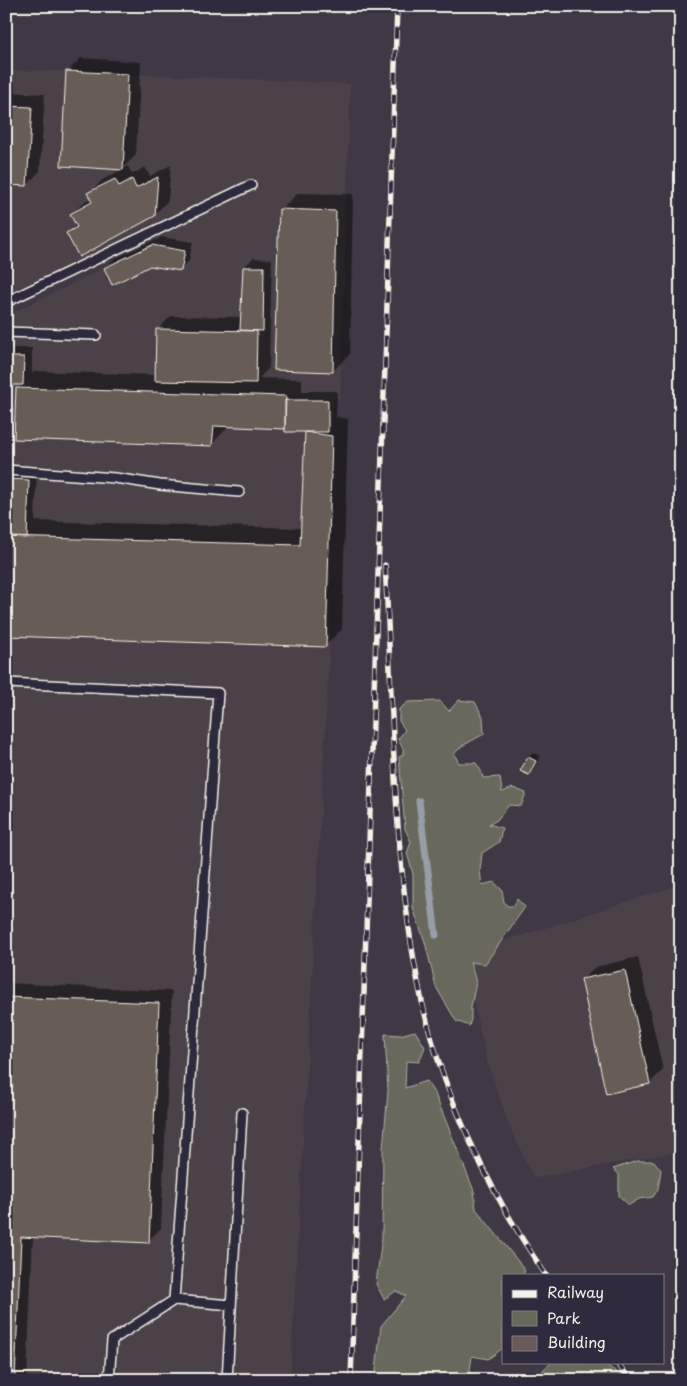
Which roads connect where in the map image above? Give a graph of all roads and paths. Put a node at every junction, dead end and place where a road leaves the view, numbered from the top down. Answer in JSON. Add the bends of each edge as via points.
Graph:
{"nodes":[{"id":1,"x":251,"y":185,"type":"dead end"},
{"id":2,"x":6,"y":302,"type":"edge"},
{"id":3,"x":6,"y":332,"type":"edge"},
{"id":4,"x":96,"y":335,"type":"dead end"},
{"id":5,"x":6,"y":470,"type":"edge"},
{"id":6,"x":239,"y":492,"type":"dead end"},
{"id":7,"x":6,"y":683,"type":"edge"},
{"id":8,"x":242,"y":1113,"type":"dead end"},
{"id":9,"x":174,"y":1300,"type":"junction"},
{"id":10,"x":231,"y":1305,"type":"junction"},
{"id":11,"x":109,"y":1380,"type":"edge"},
{"id":12,"x":227,"y":1380,"type":"edge"}],
"edges":[{"from":1,"to":2,"type":"lane"},
{"from":3,"to":4,"type":"lane"},
{"from":5,"to":6,"type":"lane"},
{"from":7,"to":9,"type":"lane","via":[[218,693]]},
{"from":8,"to":10,"type":"lane"},
{"from":9,"to":10,"type":"lane"},
{"from":9,"to":11,"type":"lane","via":[[112,1340]]},
{"from":10,"to":12,"type":"lane"}]}
